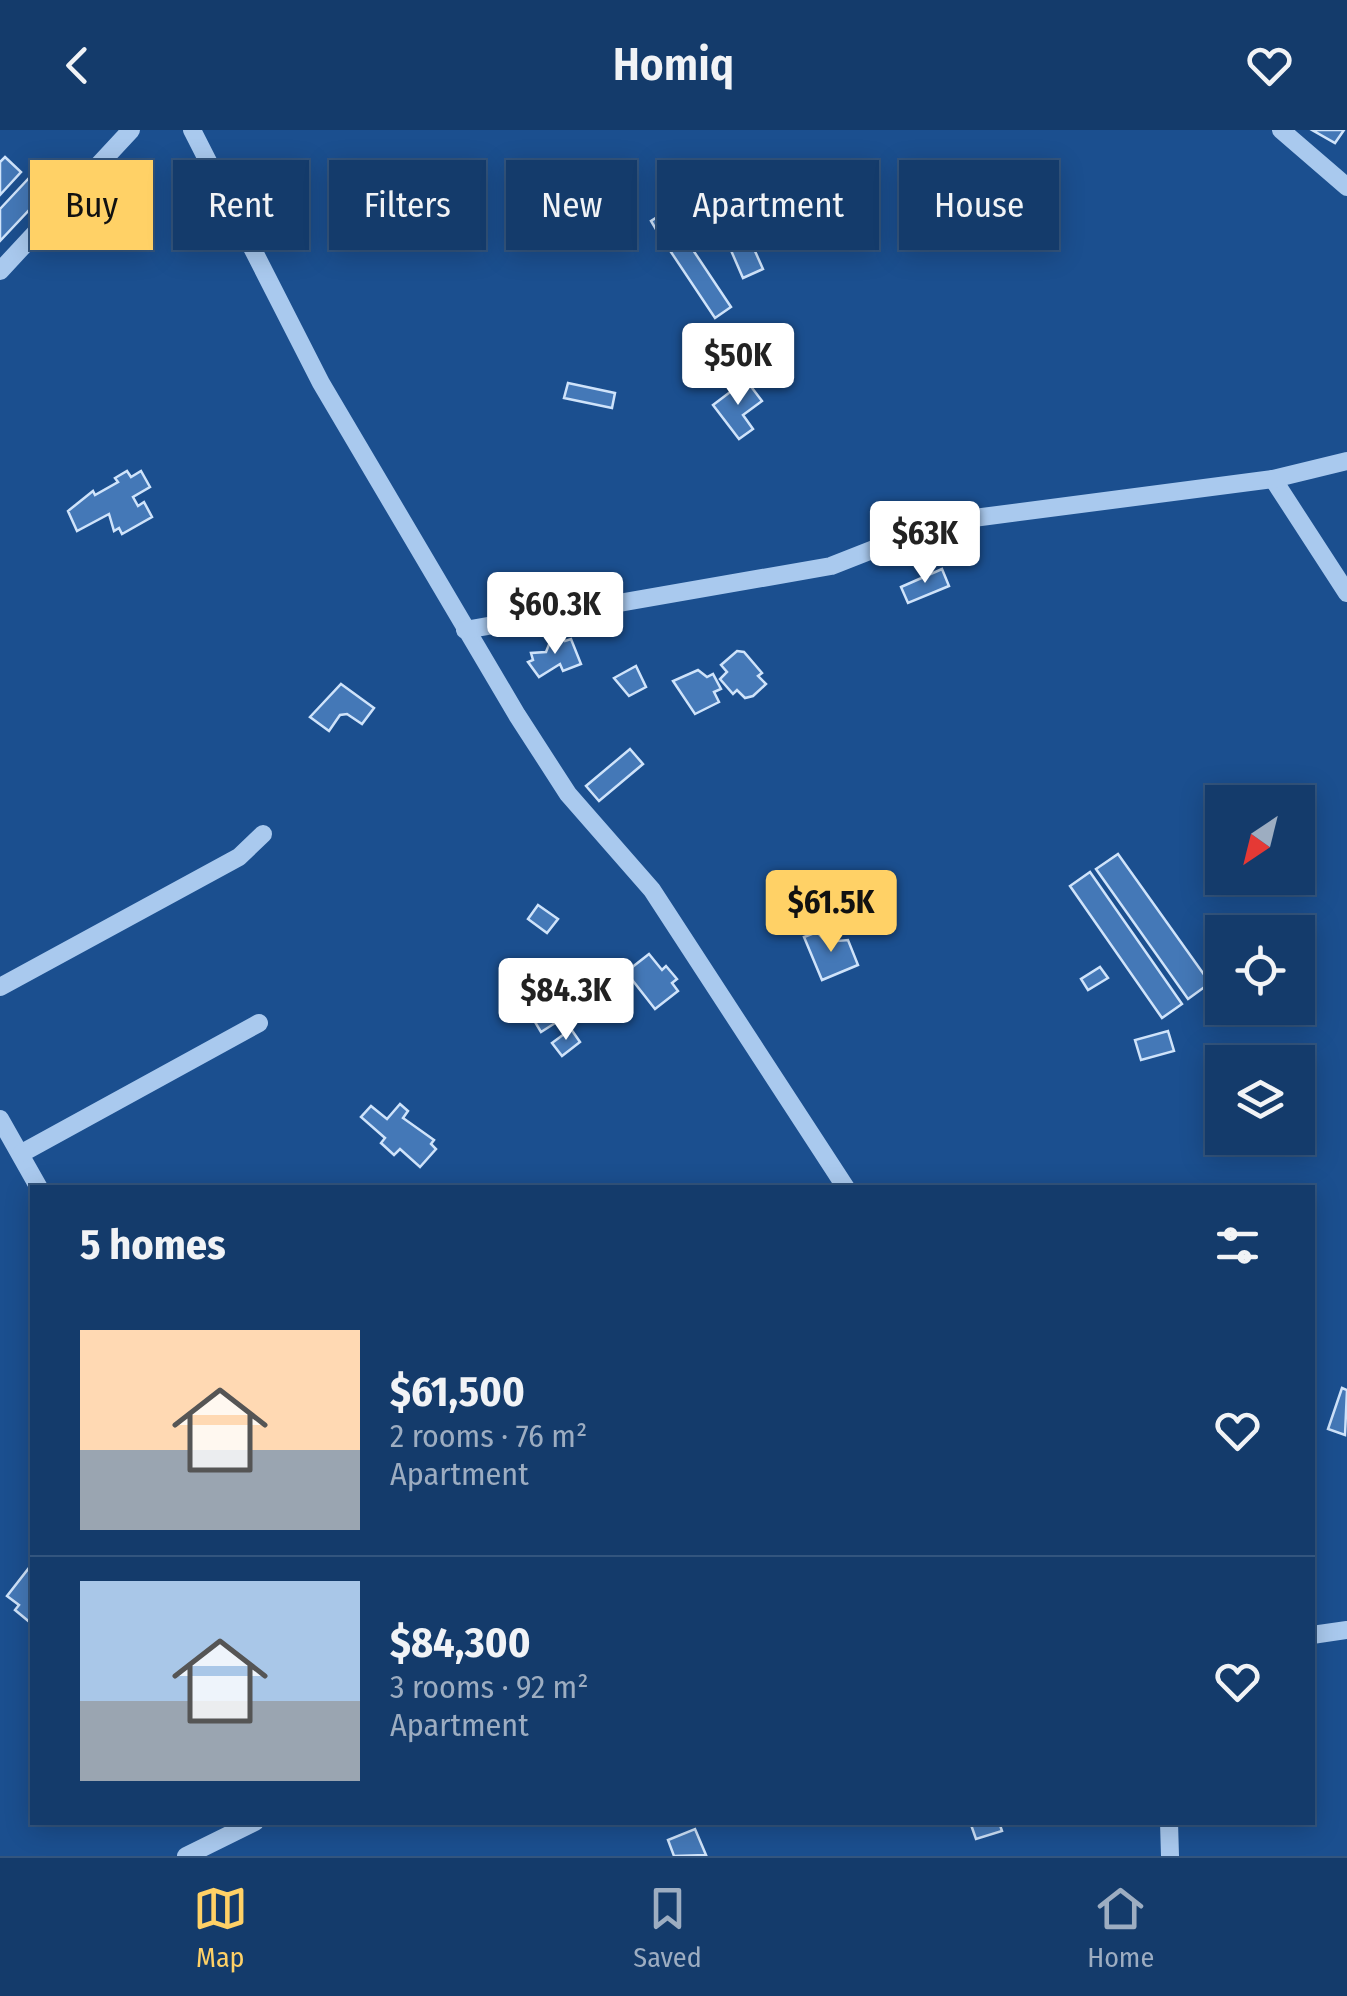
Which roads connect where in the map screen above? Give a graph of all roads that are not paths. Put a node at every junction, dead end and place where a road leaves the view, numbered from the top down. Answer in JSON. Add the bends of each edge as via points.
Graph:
{"nodes":[{"id":1,"x":131,"y":130,"type":"edge"},
{"id":2,"x":192,"y":130,"type":"edge"},
{"id":3,"x":1282,"y":130,"type":"edge"},
{"id":4,"x":1347,"y":188,"type":"edge"},
{"id":5,"x":0,"y":270,"type":"edge"},
{"id":6,"x":1347,"y":461,"type":"edge"},
{"id":7,"x":1272,"y":478,"type":"junction"},
{"id":8,"x":1347,"y":593,"type":"edge"},
{"id":9,"x":464,"y":630,"type":"junction"},
{"id":10,"x":263,"y":834,"type":"dead end"},
{"id":11,"x":0,"y":988,"type":"edge"},
{"id":12,"x":260,"y":1023,"type":"dead end"},
{"id":13,"x":0,"y":1119,"type":"edge"},
{"id":14,"x":22,"y":1154,"type":"junction"},
{"id":15,"x":38,"y":1185,"type":"edge"},
{"id":16,"x":844,"y":1185,"type":"edge"},
{"id":17,"x":1347,"y":1630,"type":"edge"},
{"id":18,"x":1315,"y":1635,"type":"edge"},
{"id":19,"x":250,"y":1825,"type":"edge"},
{"id":20,"x":1168,"y":1825,"type":"edge"},
{"id":21,"x":206,"y":1851,"type":"edge"},
{"id":22,"x":186,"y":1856,"type":"edge"},
{"id":23,"x":1170,"y":1856,"type":"edge"}],
"edges":[{"from":1,"to":5,"type":"street"},
{"from":2,"to":9,"type":"street","via":[[303,349]]},
{"from":3,"to":4,"type":"street"},
{"from":6,"to":7,"type":"street"},
{"from":7,"to":8,"type":"street"},
{"from":7,"to":9,"type":"street","via":[[943,522],[831,566]]},
{"from":9,"to":16,"type":"street","via":[[568,794],[652,890]]},
{"from":10,"to":11,"type":"street","via":[[240,857]]},
{"from":12,"to":14,"type":"street"},
{"from":13,"to":14,"type":"street"},
{"from":14,"to":15,"type":"street"},
{"from":17,"to":18,"type":"street"},
{"from":19,"to":21,"type":"street"},
{"from":20,"to":23,"type":"street"},
{"from":21,"to":22,"type":"street"}]}
